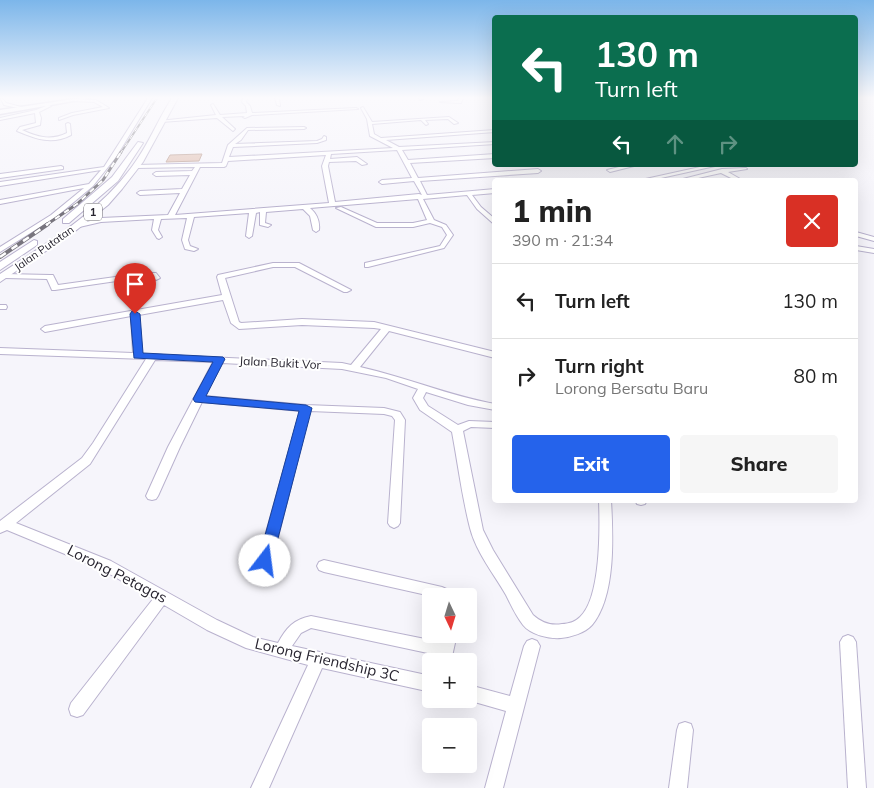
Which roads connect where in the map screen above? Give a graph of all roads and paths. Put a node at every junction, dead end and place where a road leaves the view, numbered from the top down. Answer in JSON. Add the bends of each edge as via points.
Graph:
{"nodes":[{"id":1,"x":29,"y":135,"type":"edge"},
{"id":2,"x":67,"y":135,"type":"edge"},
{"id":3,"x":126,"y":135,"type":"edge"},
{"id":4,"x":144,"y":135,"type":"edge"},
{"id":5,"x":154,"y":135,"type":"edge"},
{"id":6,"x":372,"y":135,"type":"edge"},
{"id":7,"x":442,"y":135,"type":"edge"},
{"id":8,"x":242,"y":136,"type":"joint"},
{"id":9,"x":249,"y":136,"type":"dead end"},
{"id":10,"x":324,"y":136,"type":"dead end"},
{"id":11,"x":382,"y":139,"type":"junction"},
{"id":12,"x":492,"y":143,"type":"edge"},
{"id":13,"x":230,"y":146,"type":"junction"},
{"id":14,"x":400,"y":149,"type":"junction"},
{"id":15,"x":329,"y":154,"type":"junction"},
{"id":16,"x":492,"y":156,"type":"edge"},
{"id":17,"x":228,"y":159,"type":"junction"},
{"id":18,"x":326,"y":161,"type":"junction"},
{"id":19,"x":406,"y":162,"type":"junction"},
{"id":20,"x":364,"y":164,"type":"dead end"},
{"id":21,"x":137,"y":166,"type":"junction"},
{"id":22,"x":198,"y":166,"type":"junction"},
{"id":23,"x":618,"y":167,"type":"edge"},
{"id":24,"x":706,"y":167,"type":"edge"},
{"id":25,"x":713,"y":167,"type":"edge"},
{"id":26,"x":105,"y":168,"type":"junction"},
{"id":27,"x":97,"y":169,"type":"junction"},
{"id":28,"x":744,"y":169,"type":"dead end"},
{"id":29,"x":610,"y":170,"type":"dead end"},
{"id":30,"x":538,"y":171,"type":"dead end"},
{"id":31,"x":722,"y":171,"type":"junction"},
{"id":32,"x":194,"y":173,"type":"junction"},
{"id":33,"x":156,"y":174,"type":"dead end"},
{"id":34,"x":0,"y":176,"type":"edge"},
{"id":35,"x":654,"y":178,"type":"edge"},
{"id":36,"x":692,"y":178,"type":"edge"},
{"id":37,"x":735,"y":178,"type":"edge"},
{"id":38,"x":416,"y":180,"type":"junction"},
{"id":39,"x":382,"y":182,"type":"dead end"},
{"id":40,"x":0,"y":184,"type":"edge"},
{"id":41,"x":92,"y":185,"type":"junction"},
{"id":42,"x":184,"y":191,"type":"junction"},
{"id":43,"x":492,"y":191,"type":"edge"},
{"id":44,"x":140,"y":193,"type":"dead end"},
{"id":45,"x":468,"y":193,"type":"junction"},
{"id":46,"x":422,"y":196,"type":"junction"},
{"id":47,"x":91,"y":201,"type":"junction"},
{"id":48,"x":106,"y":201,"type":"junction"},
{"id":49,"x":0,"y":202,"type":"edge"},
{"id":50,"x":332,"y":203,"type":"junction"},
{"id":51,"x":303,"y":206,"type":"junction"},
{"id":52,"x":339,"y":208,"type":"dead end"},
{"id":53,"x":261,"y":209,"type":"junction"},
{"id":54,"x":253,"y":210,"type":"junction"},
{"id":55,"x":90,"y":215,"type":"junction"},
{"id":56,"x":191,"y":215,"type":"junction"},
{"id":57,"x":170,"y":217,"type":"junction"},
{"id":58,"x":158,"y":218,"type":"junction"},
{"id":59,"x":101,"y":220,"type":"junction"},
{"id":60,"x":492,"y":220,"type":"edge"},
{"id":61,"x":431,"y":221,"type":"junction"},
{"id":62,"x":268,"y":225,"type":"dead end"},
{"id":63,"x":59,"y":226,"type":"dead end"},
{"id":64,"x":75,"y":226,"type":"junction"},
{"id":65,"x":316,"y":230,"type":"dead end"},
{"id":66,"x":858,"y":235,"type":"edge"},
{"id":67,"x":44,"y":236,"type":"dead end"},
{"id":68,"x":249,"y":236,"type":"dead end"},
{"id":69,"x":159,"y":237,"type":"dead end"},
{"id":70,"x":874,"y":239,"type":"edge"},
{"id":71,"x":9,"y":245,"type":"junction"},
{"id":72,"x":0,"y":246,"type":"edge"},
{"id":73,"x":858,"y":248,"type":"edge"},
{"id":74,"x":194,"y":249,"type":"dead end"},
{"id":75,"x":0,"y":250,"type":"edge"},
{"id":76,"x":874,"y":251,"type":"edge"},
{"id":77,"x":368,"y":265,"type":"dead end"},
{"id":78,"x":0,"y":267,"type":"edge"},
{"id":79,"x":2,"y":278,"type":"edge"},
{"id":80,"x":156,"y":278,"type":"dead end"},
{"id":81,"x":347,"y":290,"type":"dead end"},
{"id":82,"x":226,"y":297,"type":"junction"},
{"id":83,"x":135,"y":314,"type":"junction"},
{"id":84,"x":45,"y":328,"type":"dead end"},
{"id":85,"x":387,"y":328,"type":"junction"},
{"id":86,"x":0,"y":350,"type":"edge"},
{"id":87,"x":492,"y":354,"type":"edge"},
{"id":88,"x":138,"y":356,"type":"junction"},
{"id":89,"x":152,"y":356,"type":"junction"},
{"id":90,"x":219,"y":359,"type":"junction"},
{"id":91,"x":354,"y":368,"type":"junction"},
{"id":92,"x":423,"y":388,"type":"junction"},
{"id":93,"x":199,"y":399,"type":"junction"},
{"id":94,"x":492,"y":406,"type":"edge"},
{"id":95,"x":306,"y":408,"type":"junction"},
{"id":96,"x":492,"y":425,"type":"edge"},
{"id":97,"x":457,"y":430,"type":"junction"},
{"id":98,"x":152,"y":496,"type":"dead end"},
{"id":99,"x":605,"y":503,"type":"edge"},
{"id":100,"x":394,"y":523,"type":"dead end"},
{"id":101,"x":3,"y":526,"type":"edge"},
{"id":102,"x":265,"y":561,"type":"dead end"},
{"id":103,"x":324,"y":566,"type":"dead end"},
{"id":104,"x":422,"y":588,"type":"edge"},
{"id":105,"x":163,"y":596,"type":"junction"},
{"id":106,"x":225,"y":632,"type":"joint"},
{"id":107,"x":848,"y":642,"type":"dead end"},
{"id":108,"x":532,"y":646,"type":"dead end"},
{"id":109,"x":282,"y":651,"type":"junction"},
{"id":110,"x":433,"y":653,"type":"edge"},
{"id":111,"x":318,"y":660,"type":"junction"},
{"id":112,"x":422,"y":682,"type":"edge"},
{"id":113,"x":477,"y":695,"type":"edge"},
{"id":114,"x":516,"y":706,"type":"junction"},
{"id":115,"x":77,"y":709,"type":"dead end"},
{"id":116,"x":685,"y":730,"type":"dead end"},
{"id":117,"x":260,"y":788,"type":"edge"},
{"id":118,"x":494,"y":788,"type":"edge"},
{"id":119,"x":678,"y":788,"type":"edge"},
{"id":120,"x":857,"y":788,"type":"edge"}],
"edges":[{"from":1,"to":2,"type":"street","via":[[40,140]]},
{"from":3,"to":26,"type":"street"},
{"from":4,"to":47,"type":"highway","name":"Jalan Putatan","number":"1","via":[[125,166]]},
{"from":5,"to":21,"type":"highway","name":"Jalan Putatan","number":"1"},
{"from":6,"to":11,"type":"street"},
{"from":7,"to":11,"type":"street"},
{"from":8,"to":9,"type":"street"},
{"from":8,"to":13,"type":"street"},
{"from":10,"to":13,"type":"street","via":[[324,140],[317,142]]},
{"from":11,"to":14,"type":"street"},
{"from":12,"to":14,"type":"street"},
{"from":13,"to":17,"type":"street"},
{"from":14,"to":15,"type":"street"},
{"from":14,"to":19,"type":"street"},
{"from":15,"to":17,"type":"street"},
{"from":15,"to":18,"type":"street"},
{"from":16,"to":19,"type":"street"},
{"from":17,"to":22,"type":"street","via":[[224,165]]},
{"from":18,"to":20,"type":"street","via":[[357,160]]},
{"from":18,"to":50,"type":"street"},
{"from":19,"to":38,"type":"street"},
{"from":21,"to":22,"type":"street"},
{"from":21,"to":48,"type":"highway","name":"Jalan Putatan","number":"1"},
{"from":22,"to":32,"type":"street"},
{"from":23,"to":29,"type":"street"},
{"from":24,"to":35,"type":"street"},
{"from":25,"to":31,"type":"street"},
{"from":26,"to":27,"type":"street"},
{"from":26,"to":41,"type":"street"},
{"from":27,"to":34,"type":"street","via":[[64,164]]},
{"from":27,"to":40,"type":"street"},
{"from":28,"to":31,"type":"street"},
{"from":30,"to":38,"type":"street"},
{"from":31,"to":36,"type":"street"},
{"from":31,"to":37,"type":"street"},
{"from":32,"to":33,"type":"street"},
{"from":32,"to":42,"type":"street"},
{"from":38,"to":39,"type":"street"},
{"from":38,"to":46,"type":"street"},
{"from":41,"to":49,"type":"street"},
{"from":41,"to":71,"type":"street"},
{"from":42,"to":44,"type":"street"},
{"from":42,"to":57,"type":"street"},
{"from":43,"to":45,"type":"street"},
{"from":45,"to":46,"type":"street"},
{"from":45,"to":60,"type":"street"},
{"from":46,"to":50,"type":"street"},
{"from":46,"to":61,"type":"street"},
{"from":47,"to":48,"type":"highway"},
{"from":47,"to":63,"type":"highway","name":"Jalan Putatan","number":"1"},
{"from":48,"to":55,"type":"highway","name":"Jalan Putatan","number":"1"},
{"from":50,"to":51,"type":"street"},
{"from":51,"to":53,"type":"street"},
{"from":51,"to":65,"type":"street","via":[[317,222]]},
{"from":52,"to":61,"type":"street","via":[[376,225],[413,225]]},
{"from":53,"to":54,"type":"street"},
{"from":53,"to":62,"type":"street","via":[[262,224]]},
{"from":54,"to":56,"type":"street"},
{"from":54,"to":68,"type":"street"},
{"from":55,"to":59,"type":"street","via":[[90,219]]},
{"from":55,"to":64,"type":"highway","name":"Jalan Putatan","number":"1"},
{"from":56,"to":57,"type":"street"},
{"from":56,"to":74,"type":"street","via":[[185,240],[187,248]]},
{"from":57,"to":58,"type":"street"},
{"from":58,"to":59,"type":"street"},
{"from":58,"to":69,"type":"street","via":[[155,230]]},
{"from":59,"to":64,"type":"street"},
{"from":61,"to":77,"type":"street","via":[[444,226],[450,235],[442,247]]},
{"from":64,"to":79,"type":"highway","name":"Jalan Putatan","number":"1"},
{"from":66,"to":70,"type":"street"},
{"from":67,"to":78,"type":"highway","name":"Jalan Putatan"},
{"from":71,"to":72,"type":"street"},
{"from":71,"to":75,"type":"street"},
{"from":73,"to":76,"type":"street"},
{"from":79,"to":80,"type":"street","via":[[50,277],[55,288],[144,275]]},
{"from":81,"to":82,"type":"street","via":[[296,265],[286,264],[221,277]]},
{"from":82,"to":83,"type":"street"},
{"from":82,"to":85,"type":"street","via":[[239,326],[293,322]]},
{"from":83,"to":84,"type":"street"},
{"from":83,"to":88,"type":"street"},
{"from":85,"to":87,"type":"street"},
{"from":85,"to":91,"type":"street"},
{"from":86,"to":88,"type":"street","name":"Jalan Bukit Vor"},
{"from":88,"to":89,"type":"street","name":"Jalan Bukit Vor"},
{"from":89,"to":90,"type":"street","name":"Jalan Bukit Vor"},
{"from":89,"to":101,"type":"street","via":[[86,461]]},
{"from":90,"to":91,"type":"street","name":"Jalan Bukit Vor"},
{"from":90,"to":93,"type":"street"},
{"from":91,"to":92,"type":"street","name":"Jalan Bukit Vor"},
{"from":92,"to":94,"type":"street","name":"Jalan Bukit Vor"},
{"from":92,"to":97,"type":"street","via":[[418,398],[421,406]]},
{"from":93,"to":95,"type":"street"},
{"from":93,"to":98,"type":"street"},
{"from":95,"to":100,"type":"street","via":[[384,411],[399,417]]},
{"from":95,"to":102,"type":"street"},
{"from":96,"to":97,"type":"street","via":[[469,424]]},
{"from":97,"to":99,"type":"street","via":[[480,538],[534,626],[547,631],[561,631],[586,622],[591,614],[603,568]]},
{"from":101,"to":105,"type":"street","name":"Lorong Petagas","via":[[106,565]]},
{"from":103,"to":104,"type":"street"},
{"from":105,"to":106,"type":"street","name":"Lorong Petagas"},
{"from":105,"to":115,"type":"street"},
{"from":106,"to":109,"type":"street","name":"Lorong Friendship 3C"},
{"from":107,"to":120,"type":"street"},
{"from":108,"to":114,"type":"street"},
{"from":109,"to":110,"type":"street","via":[[297,627],[311,622]]},
{"from":109,"to":111,"type":"street","name":"Lorong Friendship 3C"},
{"from":111,"to":112,"type":"street","name":"Lorong Friendship 3C"},
{"from":111,"to":117,"type":"street"},
{"from":113,"to":114,"type":"street"},
{"from":114,"to":118,"type":"street"},
{"from":116,"to":119,"type":"street"}]}
